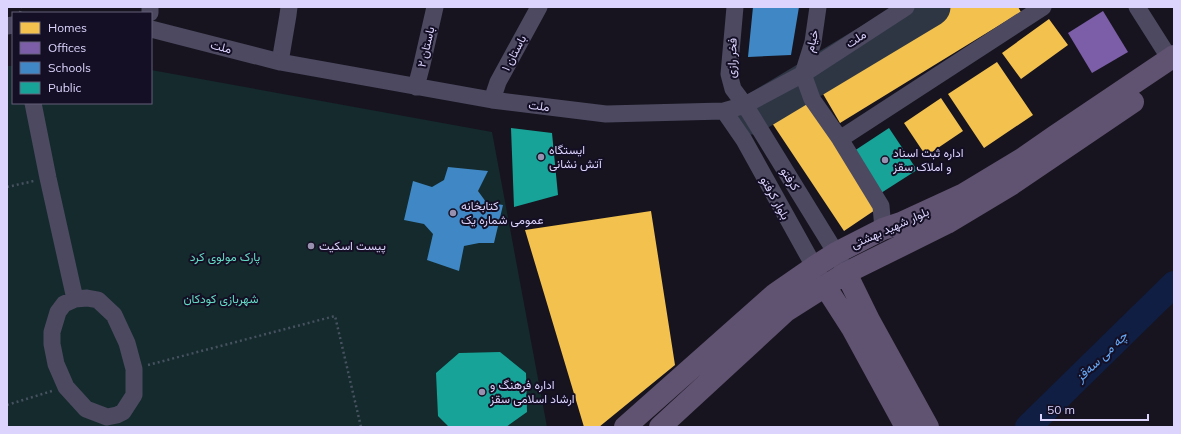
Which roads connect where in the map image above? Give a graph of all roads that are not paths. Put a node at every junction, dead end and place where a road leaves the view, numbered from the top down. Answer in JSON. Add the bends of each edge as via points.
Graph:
{"nodes":[{"id":1,"x":289,"y":7,"type":"edge"},
{"id":2,"x":435,"y":7,"type":"edge"},
{"id":3,"x":735,"y":7,"type":"edge"},
{"id":4,"x":818,"y":7,"type":"edge"},
{"id":5,"x":906,"y":7,"type":"edge"},
{"id":6,"x":1137,"y":7,"type":"edge"},
{"id":7,"x":531,"y":9,"type":"edge"},
{"id":8,"x":1034,"y":10,"type":"edge"},
{"id":9,"x":152,"y":29,"type":"edge"},
{"id":10,"x":280,"y":62,"type":"junction"},
{"id":11,"x":1173,"y":63,"type":"edge"},
{"id":12,"x":802,"y":74,"type":"junction"},
{"id":13,"x":416,"y":87,"type":"junction"},
{"id":14,"x":492,"y":100,"type":"junction"},
{"id":15,"x":33,"y":104,"type":"edge"},
{"id":16,"x":745,"y":105,"type":"junction"},
{"id":17,"x":724,"y":111,"type":"junction"},
{"id":18,"x":840,"y":139,"type":"junction"},
{"id":19,"x":883,"y":229,"type":"junction"},
{"id":20,"x":836,"y":253,"type":"junction"},
{"id":21,"x":814,"y":267,"type":"junction"},
{"id":22,"x":846,"y":273,"type":"junction"},
{"id":23,"x":825,"y":286,"type":"junction"},
{"id":24,"x":75,"y":299,"type":"junction"},
{"id":25,"x":861,"y":324,"type":"junction"},
{"id":26,"x":118,"y":421,"type":"edge"},
{"id":27,"x":625,"y":427,"type":"edge"},
{"id":28,"x":660,"y":427,"type":"edge"},
{"id":29,"x":906,"y":427,"type":"edge"},
{"id":30,"x":928,"y":427,"type":"edge"}],
"edges":[{"from":1,"to":10,"type":"street"},
{"from":2,"to":13,"type":"street","name":"باستان ۲"},
{"from":3,"to":16,"type":"street","name":"فخر رازی","via":[[729,74],[732,89]]},
{"from":4,"to":12,"type":"street","name":"خیام","via":[[813,42]]},
{"from":5,"to":12,"type":"street","name":"ملت"},
{"from":6,"to":11,"type":"street"},
{"from":7,"to":14,"type":"street","name":"باستان ۱"},
{"from":8,"to":18,"type":"street"},
{"from":9,"to":10,"type":"street","name":"ملت"},
{"from":10,"to":13,"type":"street","name":"ملت"},
{"from":11,"to":19,"type":"main road","name":"بلوار شهید بهشتی","via":[[964,194]]},
{"from":11,"to":22,"type":"main road","name":"بلوار شهید بهشتی","via":[[1012,184],[947,224]]},
{"from":12,"to":16,"type":"street","name":"ملت"},
{"from":12,"to":18,"type":"street","via":[[812,99]]},
{"from":13,"to":14,"type":"street","name":"ملت"},
{"from":14,"to":17,"type":"street","name":"ملت","via":[[606,114]]},
{"from":15,"to":24,"type":"street"},
{"from":16,"to":17,"type":"street","name":"ملت"},
{"from":16,"to":20,"type":"street","name":"کرفتو"},
{"from":17,"to":21,"type":"street","name":"بلوار کرفتو","via":[[744,140]]},
{"from":18,"to":19,"type":"street","via":[[881,206]]},
{"from":19,"to":20,"type":"main road","name":"بلوار شهید بهشتی"},
{"from":20,"to":21,"type":"main road","name":"بلوار شهید بهشتی"},
{"from":20,"to":22,"type":"street","name":"کرفتو"},
{"from":21,"to":23,"type":"street","name":"بلوار کرفتو"},
{"from":21,"to":27,"type":"main road","name":"بلوار شهید بهشتی","via":[[775,294]]},
{"from":22,"to":23,"type":"main road","name":"بلوار شهید بهشتی"},
{"from":22,"to":25,"type":"main road"},
{"from":23,"to":25,"type":"main road"},
{"from":23,"to":28,"type":"main road","name":"بلوار شهید بهشتی","via":[[786,311]]},
{"from":24,"to":26,"type":"street","via":[[98,300],[114,315],[127,343],[134,369],[134,395]]},
{"from":24,"to":26,"type":"street","via":[[64,304],[58,312],[52,332],[56,364],[66,387],[86,409]]},
{"from":25,"to":29,"type":"main road"},
{"from":25,"to":30,"type":"main road"}]}
